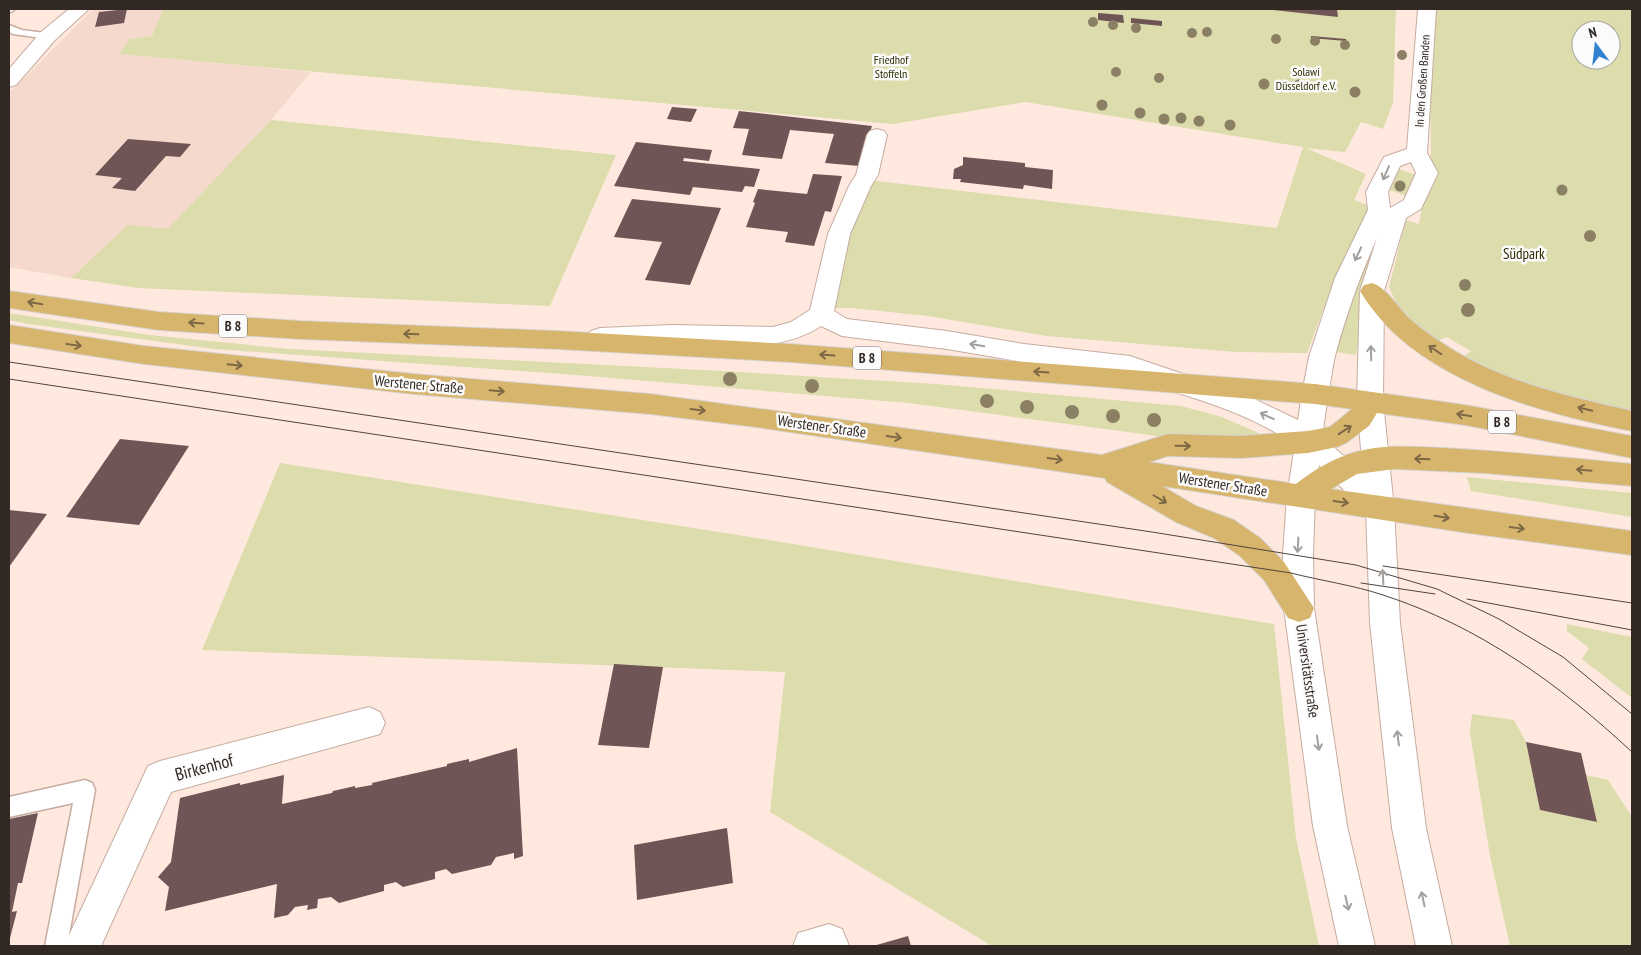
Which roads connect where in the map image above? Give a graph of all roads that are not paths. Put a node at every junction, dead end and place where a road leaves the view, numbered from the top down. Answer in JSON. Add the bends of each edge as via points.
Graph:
{"nodes":[{"id":1,"x":80,"y":9,"type":"edge"},
{"id":2,"x":1427,"y":9,"type":"edge"},
{"id":3,"x":9,"y":28,"type":"edge"},
{"id":4,"x":48,"y":36,"type":"junction"},
{"id":5,"x":9,"y":81,"type":"edge"},
{"id":6,"x":877,"y":135,"type":"dead end"},
{"id":7,"x":1417,"y":152,"type":"junction"},
{"id":8,"x":1387,"y":212,"type":"junction"},
{"id":9,"x":1372,"y":291,"type":"junction"},
{"id":10,"x":9,"y":299,"type":"edge"},
{"id":11,"x":821,"y":314,"type":"junction"},
{"id":12,"x":9,"y":334,"type":"edge"},
{"id":13,"x":557,"y":340,"type":"junction"},
{"id":14,"x":1177,"y":382,"type":"junction"},
{"id":15,"x":1315,"y":394,"type":"junction"},
{"id":16,"x":1370,"y":402,"type":"junction"},
{"id":17,"x":1632,"y":421,"type":"edge"},
{"id":18,"x":1308,"y":442,"type":"junction"},
{"id":19,"x":1632,"y":447,"type":"edge"},
{"id":20,"x":1375,"y":459,"type":"junction"},
{"id":21,"x":1102,"y":466,"type":"junction"},
{"id":22,"x":1340,"y":469,"type":"junction"},
{"id":23,"x":1632,"y":474,"type":"edge"},
{"id":24,"x":1301,"y":496,"type":"junction"},
{"id":25,"x":1380,"y":508,"type":"junction"},
{"id":26,"x":1632,"y":543,"type":"edge"},
{"id":27,"x":1299,"y":608,"type":"junction"},
{"id":28,"x":369,"y":723,"type":"dead end"},
{"id":29,"x":9,"y":807,"type":"edge"},
{"id":30,"x":56,"y":946,"type":"edge"},
{"id":31,"x":82,"y":946,"type":"edge"},
{"id":32,"x":811,"y":946,"type":"edge"},
{"id":33,"x":831,"y":946,"type":"edge"},
{"id":34,"x":1357,"y":946,"type":"edge"},
{"id":35,"x":1434,"y":946,"type":"edge"}],
"edges":[{"from":1,"to":4,"type":"street"},
{"from":2,"to":7,"type":"street","name":"In den Großen Banden"},
{"from":3,"to":4,"type":"lane"},
{"from":4,"to":5,"type":"street"},
{"from":6,"to":11,"type":"street","via":[[866,179],[857,191],[839,234]]},
{"from":7,"to":8,"type":"street","name":"In den Großen Banden","one_way":true,"via":[[1391,162],[1378,192]]},
{"from":7,"to":8,"type":"street","name":"In den Großen Banden","via":[[1426,173],[1413,204]]},
{"from":8,"to":9,"type":"street","name":"In den Großen Banden"},
{"from":8,"to":15,"type":"street","name":"In den Großen Banden","one_way":true,"via":[[1347,278],[1322,357]]},
{"from":16,"to":9,"type":"street","name":"In den Großen Banden","one_way":true},
{"from":17,"to":9,"type":"main road","one_way":true,"via":[[1527,395],[1445,358],[1396,321]]},
{"from":13,"to":10,"type":"main road","number":"B 8","one_way":true,"via":[[300,330],[159,320]]},
{"from":11,"to":13,"type":"street","via":[[799,329],[773,336],[672,334]]},
{"from":14,"to":11,"type":"street","one_way":true,"via":[[1130,365],[842,327]]},
{"from":12,"to":21,"type":"main road","name":"Werstener Straße","one_way":true,"via":[[164,357],[414,384],[650,404]]},
{"from":14,"to":13,"type":"main road","number":"B 8","one_way":true,"via":[[790,352]]},
{"from":14,"to":15,"type":"main road","number":"B 8"},
{"from":18,"to":14,"type":"street","one_way":true,"via":[[1262,413]]},
{"from":15,"to":16,"type":"main road","number":"B 8"},
{"from":15,"to":18,"type":"street","name":"Universitätsstraße"},
{"from":18,"to":16,"type":"main road","one_way":true,"via":[[1336,436],[1350,427]]},
{"from":19,"to":16,"type":"main road","number":"B 8","one_way":true,"via":[[1465,415]]},
{"from":16,"to":20,"type":"street"},
{"from":21,"to":18,"type":"main road","one_way":true,"via":[[1168,446],[1240,447]]},
{"from":18,"to":22,"type":"street"},
{"from":18,"to":24,"type":"street","name":"Universitätsstraße"},
{"from":20,"to":22,"type":"main road"},
{"from":23,"to":20,"type":"main road","one_way":true,"via":[[1475,461]]},
{"from":20,"to":25,"type":"street"},
{"from":21,"to":24,"type":"main road","name":"Werstener Straße"},
{"from":21,"to":27,"type":"main road","one_way":true,"via":[[1186,514],[1224,529],[1250,547],[1274,571]]},
{"from":22,"to":24,"type":"main road"},
{"from":22,"to":25,"type":"street"},
{"from":24,"to":25,"type":"main road","name":"Werstener Straße","one_way":true},
{"from":24,"to":27,"type":"street","name":"Universitätsstraße","one_way":true},
{"from":25,"to":26,"type":"main road","name":"Werstener Straße","one_way":true},
{"from":35,"to":25,"type":"street","one_way":true,"via":[[1409,828],[1385,623]]},
{"from":27,"to":34,"type":"street","name":"Universitätsstraße","one_way":true,"via":[[1330,826]]},
{"from":28,"to":31,"type":"street","name":"Birkenhof","via":[[160,778]]},
{"from":29,"to":30,"type":"lane","via":[[85,790]]},
{"from":32,"to":33,"type":"street","via":[[829,942]]}]}
